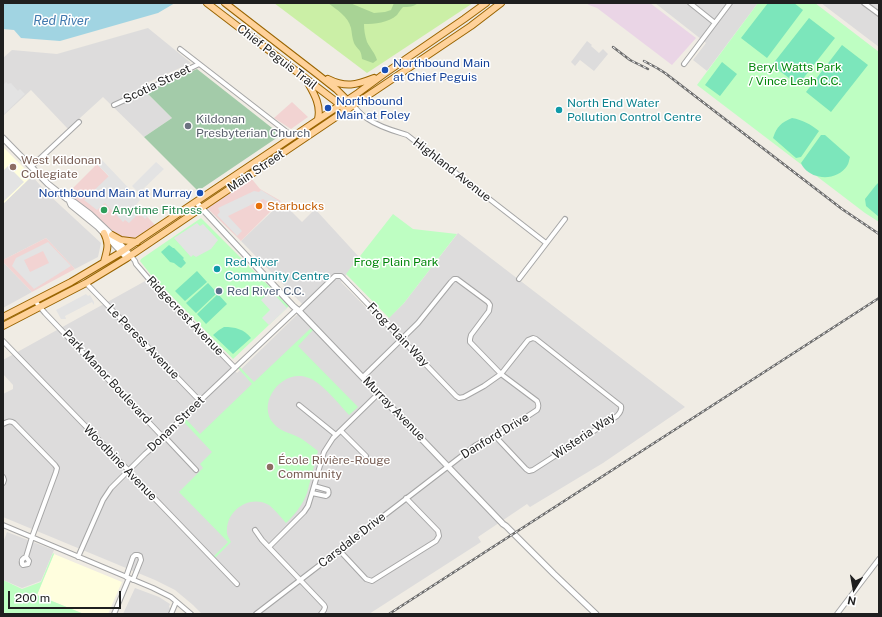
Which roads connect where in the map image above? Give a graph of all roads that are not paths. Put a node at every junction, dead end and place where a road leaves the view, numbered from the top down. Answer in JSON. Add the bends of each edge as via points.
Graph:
{"nodes":[{"id":1,"x":207,"y":3,"type":"edge"},
{"id":2,"x":225,"y":3,"type":"edge"},
{"id":3,"x":486,"y":3,"type":"edge"},
{"id":4,"x":501,"y":3,"type":"edge"},
{"id":5,"x":690,"y":3,"type":"edge"},
{"id":6,"x":730,"y":3,"type":"edge"},
{"id":7,"x":864,"y":3,"type":"edge"},
{"id":8,"x":879,"y":14,"type":"edge"},
{"id":9,"x":715,"y":23,"type":"junction"},
{"id":10,"x":180,"y":49,"type":"dead end"},
{"id":11,"x":199,"y":64,"type":"junction"},
{"id":12,"x":684,"y":64,"type":"dead end"},
{"id":13,"x":317,"y":74,"type":"junction"},
{"id":14,"x":384,"y":74,"type":"junction"},
{"id":15,"x":307,"y":80,"type":"junction"},
{"id":16,"x":347,"y":100,"type":"junction"},
{"id":17,"x":114,"y":105,"type":"dead end"},
{"id":18,"x":339,"y":105,"type":"junction"},
{"id":19,"x":354,"y":106,"type":"junction"},
{"id":20,"x":346,"y":111,"type":"junction"},
{"id":21,"x":318,"y":120,"type":"junction"},
{"id":22,"x":79,"y":122,"type":"dead end"},
{"id":23,"x":292,"y":136,"type":"junction"},
{"id":24,"x":3,"y":138,"type":"edge"},
{"id":25,"x":31,"y":167,"type":"junction"},
{"id":26,"x":69,"y":200,"type":"junction"},
{"id":27,"x":196,"y":202,"type":"junction"},
{"id":28,"x":202,"y":208,"type":"junction"},
{"id":29,"x":565,"y":219,"type":"dead end"},
{"id":30,"x":104,"y":233,"type":"junction"},
{"id":31,"x":112,"y":235,"type":"junction"},
{"id":32,"x":137,"y":242,"type":"junction"},
{"id":33,"x":546,"y":243,"type":"junction"},
{"id":34,"x":123,"y":250,"type":"junction"},
{"id":35,"x":129,"y":257,"type":"junction"},
{"id":36,"x":104,"y":262,"type":"junction"},
{"id":37,"x":519,"y":279,"type":"dead end"},
{"id":38,"x":86,"y":283,"type":"junction"},
{"id":39,"x":35,"y":301,"type":"junction"},
{"id":40,"x":40,"y":307,"type":"junction"},
{"id":41,"x":298,"y":310,"type":"junction"},
{"id":42,"x":3,"y":317,"type":"edge"},
{"id":43,"x":3,"y":326,"type":"edge"},
{"id":44,"x":402,"y":339,"type":"junction"},
{"id":45,"x":3,"y":341,"type":"edge"},
{"id":46,"x":235,"y":368,"type":"junction"},
{"id":47,"x":501,"y":374,"type":"junction"},
{"id":48,"x":363,"y":377,"type":"junction"},
{"id":49,"x":379,"y":393,"type":"junction"},
{"id":50,"x":200,"y":401,"type":"junction"},
{"id":51,"x":299,"y":405,"type":"dead end"},
{"id":52,"x":3,"y":424,"type":"edge"},
{"id":53,"x":341,"y":431,"type":"junction"},
{"id":54,"x":336,"y":435,"type":"junction"},
{"id":55,"x":164,"y":436,"type":"junction"},
{"id":56,"x":496,"y":437,"type":"junction"},
{"id":57,"x":366,"y":456,"type":"dead end"},
{"id":58,"x":448,"y":466,"type":"junction"},
{"id":59,"x":129,"y":470,"type":"junction"},
{"id":60,"x":196,"y":470,"type":"dead end"},
{"id":61,"x":3,"y":477,"type":"edge"},
{"id":62,"x":3,"y":483,"type":"edge"},
{"id":63,"x":314,"y":486,"type":"junction"},
{"id":64,"x":312,"y":493,"type":"junction"},
{"id":65,"x":406,"y":498,"type":"junction"},
{"id":66,"x":3,"y":525,"type":"edge"},
{"id":67,"x":255,"y":530,"type":"dead end"},
{"id":68,"x":32,"y":537,"type":"junction"},
{"id":69,"x":269,"y":547,"type":"junction"},
{"id":70,"x":339,"y":550,"type":"junction"},
{"id":71,"x":26,"y":557,"type":"dead end"},
{"id":72,"x":78,"y":557,"type":"junction"},
{"id":73,"x":879,"y":559,"type":"edge"},
{"id":74,"x":129,"y":578,"type":"junction"},
{"id":75,"x":300,"y":580,"type":"junction"},
{"id":76,"x":237,"y":584,"type":"dead end"},
{"id":77,"x":176,"y":602,"type":"junction"},
{"id":78,"x":114,"y":614,"type":"edge"},
{"id":79,"x":171,"y":614,"type":"edge"},
{"id":80,"x":191,"y":614,"type":"edge"},
{"id":81,"x":256,"y":614,"type":"edge"},
{"id":82,"x":321,"y":614,"type":"edge"},
{"id":83,"x":596,"y":614,"type":"edge"},
{"id":84,"x":837,"y":614,"type":"edge"}],
"edges":[{"from":1,"to":15,"type":"main road","name":"Chief Peguis Trail"},
{"from":2,"to":13,"type":"main road","name":"Chief Peguis Trail"},
{"from":3,"to":14,"type":"main road","name":"Main Street"},
{"from":4,"to":19,"type":"main road","name":"Main Street"},
{"from":5,"to":9,"type":"street"},
{"from":6,"to":9,"type":"street"},
{"from":7,"to":8,"type":"street"},
{"from":9,"to":12,"type":"street"},
{"from":10,"to":11,"type":"street"},
{"from":11,"to":17,"type":"street","name":"Scotia Street"},
{"from":11,"to":23,"type":"street"},
{"from":13,"to":14,"type":"main road","via":[[333,82],[350,85]]},
{"from":13,"to":16,"type":"main road","name":"Chief Peguis Trail"},
{"from":14,"to":16,"type":"main road","name":"Main Street"},
{"from":15,"to":18,"type":"main road","name":"Chief Peguis Trail"},
{"from":15,"to":21,"type":"main road","via":[[318,102]]},
{"from":16,"to":18,"type":"main road","name":"Main Street"},
{"from":16,"to":19,"type":"main road","name":"Chief Peguis Trail"},
{"from":18,"to":20,"type":"main road","name":"Chief Peguis Trail"},
{"from":18,"to":21,"type":"main road","name":"Main Street"},
{"from":19,"to":20,"type":"main road","name":"Main Street"},
{"from":19,"to":33,"type":"street","name":"Highland Avenue","via":[[370,121],[407,135]]},
{"from":20,"to":28,"type":"main road","name":"Main Street"},
{"from":21,"to":23,"type":"main road","name":"Main Street"},
{"from":22,"to":25,"type":"street"},
{"from":23,"to":27,"type":"main road","name":"Main Street"},
{"from":24,"to":25,"type":"street","name":"Ridgecrest Avenue"},
{"from":25,"to":26,"type":"street","name":"Ridgecrest Avenue"},
{"from":26,"to":30,"type":"street","name":"Ridgecrest Avenue","via":[[71,205]]},
{"from":26,"to":31,"type":"street","name":"Ridgecrest Avenue","via":[[90,214]]},
{"from":27,"to":28,"type":"street","name":"Murray Avenue"},
{"from":27,"to":32,"type":"main road","name":"Main Street"},
{"from":28,"to":35,"type":"main road","name":"Main Street"},
{"from":28,"to":41,"type":"street","name":"Murray Avenue"},
{"from":29,"to":33,"type":"street"},
{"from":30,"to":34,"type":"street","name":"Ridgecrest Avenue"},
{"from":30,"to":36,"type":"main road","via":[[108,245]]},
{"from":31,"to":32,"type":"main road","via":[[120,240]]},
{"from":31,"to":34,"type":"street","name":"Ridgecrest Avenue"},
{"from":32,"to":34,"type":"main road","name":"Main Street"},
{"from":33,"to":37,"type":"street"},
{"from":34,"to":35,"type":"street","name":"Ridgecrest Avenue"},
{"from":34,"to":36,"type":"main road","name":"Main Street"},
{"from":35,"to":38,"type":"main road","name":"Main Street"},
{"from":35,"to":46,"type":"street","name":"Ridgecrest Avenue"},
{"from":36,"to":39,"type":"main road","name":"Main Street"},
{"from":38,"to":40,"type":"main road","name":"Main Street"},
{"from":38,"to":50,"type":"street","name":"Le Peress Avenue"},
{"from":39,"to":40,"type":"street","name":"Park Manor Boulevard"},
{"from":39,"to":42,"type":"main road","name":"Main Street"},
{"from":40,"to":43,"type":"main road","name":"Main Street"},
{"from":40,"to":55,"type":"street","name":"Park Manor Boulevard"},
{"from":41,"to":44,"type":"street","name":"Frog Plain Way","via":[[333,278],[341,276]]},
{"from":41,"to":46,"type":"street","name":"Donan Street"},
{"from":41,"to":48,"type":"street","name":"Murray Avenue"},
{"from":44,"to":47,"type":"street","name":"Frog Plain Way","via":[[459,398]]},
{"from":44,"to":47,"type":"street","via":[[451,282],[457,279],[490,305],[489,311],[471,335],[470,342]]},
{"from":44,"to":48,"type":"street"},
{"from":45,"to":59,"type":"street","name":"Woodbine Avenue"},
{"from":46,"to":50,"type":"street","name":"Donan Street"},
{"from":47,"to":56,"type":"street","name":"Danford Drive","via":[[537,401],[539,408]]},
{"from":47,"to":56,"type":"street","name":"Wisteria Way","via":[[528,340],[533,338],[619,404],[622,409],[617,416],[531,471],[526,469]]},
{"from":48,"to":49,"type":"street","name":"Murray Avenue"},
{"from":49,"to":53,"type":"street"},
{"from":49,"to":58,"type":"street","name":"Murray Avenue"},
{"from":50,"to":55,"type":"street","name":"Donan Street"},
{"from":51,"to":54,"type":"street"},
{"from":52,"to":68,"type":"street","via":[[12,421],[57,468]]},
{"from":53,"to":54,"type":"street"},
{"from":53,"to":57,"type":"street"},
{"from":54,"to":63,"type":"street","via":[[324,452]]},
{"from":55,"to":59,"type":"street","name":"Donan Street"},
{"from":55,"to":60,"type":"street","name":"Park Manor Boulevard"},
{"from":56,"to":58,"type":"street","name":"Danford Drive","via":[[476,445]]},
{"from":58,"to":65,"type":"street","name":"Carsdale Drive"},
{"from":58,"to":83,"type":"street","name":"Murray Avenue","via":[[503,524]]},
{"from":59,"to":72,"type":"street","name":"Donan Street","via":[[103,500]]},
{"from":59,"to":76,"type":"street","name":"Woodbine Avenue"},
{"from":61,"to":62,"type":"street"},
{"from":63,"to":64,"type":"street"},
{"from":63,"to":64,"type":"street","via":[[328,490],[328,493],[326,496]]},
{"from":64,"to":69,"type":"street","via":[[304,512]]},
{"from":65,"to":70,"type":"street","name":"Carsdale Drive"},
{"from":65,"to":70,"type":"street","via":[[438,531],[436,541],[372,581],[366,579]]},
{"from":66,"to":68,"type":"street"},
{"from":67,"to":69,"type":"street"},
{"from":68,"to":71,"type":"street"},
{"from":68,"to":72,"type":"street"},
{"from":69,"to":75,"type":"street"},
{"from":70,"to":75,"type":"street","name":"Carsdale Drive"},
{"from":72,"to":74,"type":"street"},
{"from":73,"to":84,"type":"street"},
{"from":74,"to":74,"type":"street","via":[[141,560],[138,555],[134,557]]},
{"from":74,"to":77,"type":"street","via":[[164,593]]},
{"from":74,"to":78,"type":"street"},
{"from":75,"to":81,"type":"street","name":"Carsdale Drive","via":[[264,611]]},
{"from":75,"to":82,"type":"street","via":[[324,605]]},
{"from":77,"to":79,"type":"street"},
{"from":77,"to":80,"type":"street"}]}
